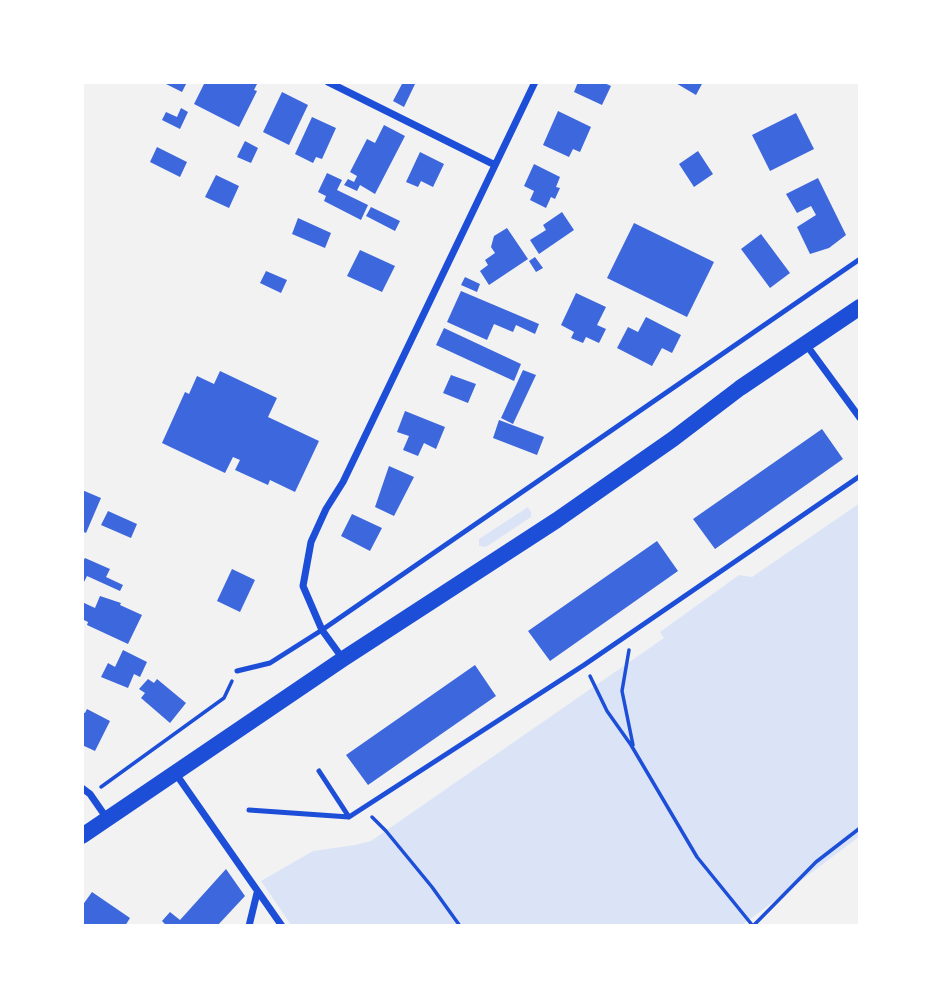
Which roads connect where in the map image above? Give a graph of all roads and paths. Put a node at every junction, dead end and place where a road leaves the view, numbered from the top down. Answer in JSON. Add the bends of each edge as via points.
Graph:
{"nodes":[{"id":1,"x":328,"y":82,"type":"edge"},
{"id":2,"x":534,"y":82,"type":"edge"},
{"id":3,"x":495,"y":165,"type":"junction"},
{"id":4,"x":860,"y":259,"type":"edge"},
{"id":5,"x":860,"y":307,"type":"edge"},
{"id":6,"x":805,"y":344,"type":"junction"},
{"id":7,"x":860,"y":418,"type":"edge"},
{"id":8,"x":860,"y":476,"type":"edge"},
{"id":9,"x":322,"y":630,"type":"junction"},
{"id":10,"x":635,"y":631,"type":"junction"},
{"id":11,"x":343,"y":659,"type":"junction"},
{"id":12,"x":584,"y":665,"type":"junction"},
{"id":13,"x":237,"y":671,"type":"joint"},
{"id":14,"x":635,"y":751,"type":"junction"},
{"id":15,"x":319,"y":771,"type":"dead end"},
{"id":16,"x":176,"y":774,"type":"junction"},
{"id":17,"x":82,"y":788,"type":"edge"},
{"id":18,"x":90,"y":794,"type":"junction"},
{"id":19,"x":362,"y":808,"type":"junction"},
{"id":20,"x":249,"y":810,"type":"dead end"},
{"id":21,"x":349,"y":817,"type":"junction"},
{"id":22,"x":108,"y":820,"type":"junction"},
{"id":23,"x":860,"y":828,"type":"edge"},
{"id":24,"x":82,"y":836,"type":"edge"},
{"id":25,"x":257,"y":893,"type":"junction"},
{"id":26,"x":249,"y":926,"type":"edge"},
{"id":27,"x":282,"y":926,"type":"edge"},
{"id":28,"x":460,"y":926,"type":"edge"},
{"id":29,"x":753,"y":926,"type":"edge"}],
"edges":[{"from":1,"to":3,"type":"street"},
{"from":2,"to":3,"type":"street"},
{"from":3,"to":9,"type":"street","via":[[311,542],[303,586]]},
{"from":4,"to":9,"type":"lane"},
{"from":5,"to":6,"type":"main road"},
{"from":6,"to":7,"type":"street"},
{"from":6,"to":11,"type":"main road","via":[[557,520]]},
{"from":8,"to":10,"type":"lane"},
{"from":9,"to":11,"type":"street"},
{"from":9,"to":13,"type":"lane","via":[[270,663]]},
{"from":10,"to":12,"type":"lane"},
{"from":10,"to":14,"type":"path","via":[[622,691]]},
{"from":11,"to":16,"type":"main road"},
{"from":12,"to":14,"type":"path","via":[[607,711]]},
{"from":12,"to":19,"type":"lane"},
{"from":13,"to":18,"type":"path","via":[[224,698]]},
{"from":14,"to":29,"type":"path","via":[[697,857]]},
{"from":15,"to":21,"type":"lane"},
{"from":16,"to":22,"type":"main road"},
{"from":16,"to":25,"type":"street"},
{"from":17,"to":18,"type":"street"},
{"from":18,"to":22,"type":"street"},
{"from":19,"to":21,"type":"lane"},
{"from":19,"to":28,"type":"path","via":[[386,831]]},
{"from":20,"to":21,"type":"lane"},
{"from":22,"to":24,"type":"main road"},
{"from":23,"to":29,"type":"path","via":[[816,862]]},
{"from":25,"to":26,"type":"street"},
{"from":25,"to":27,"type":"street"}]}
